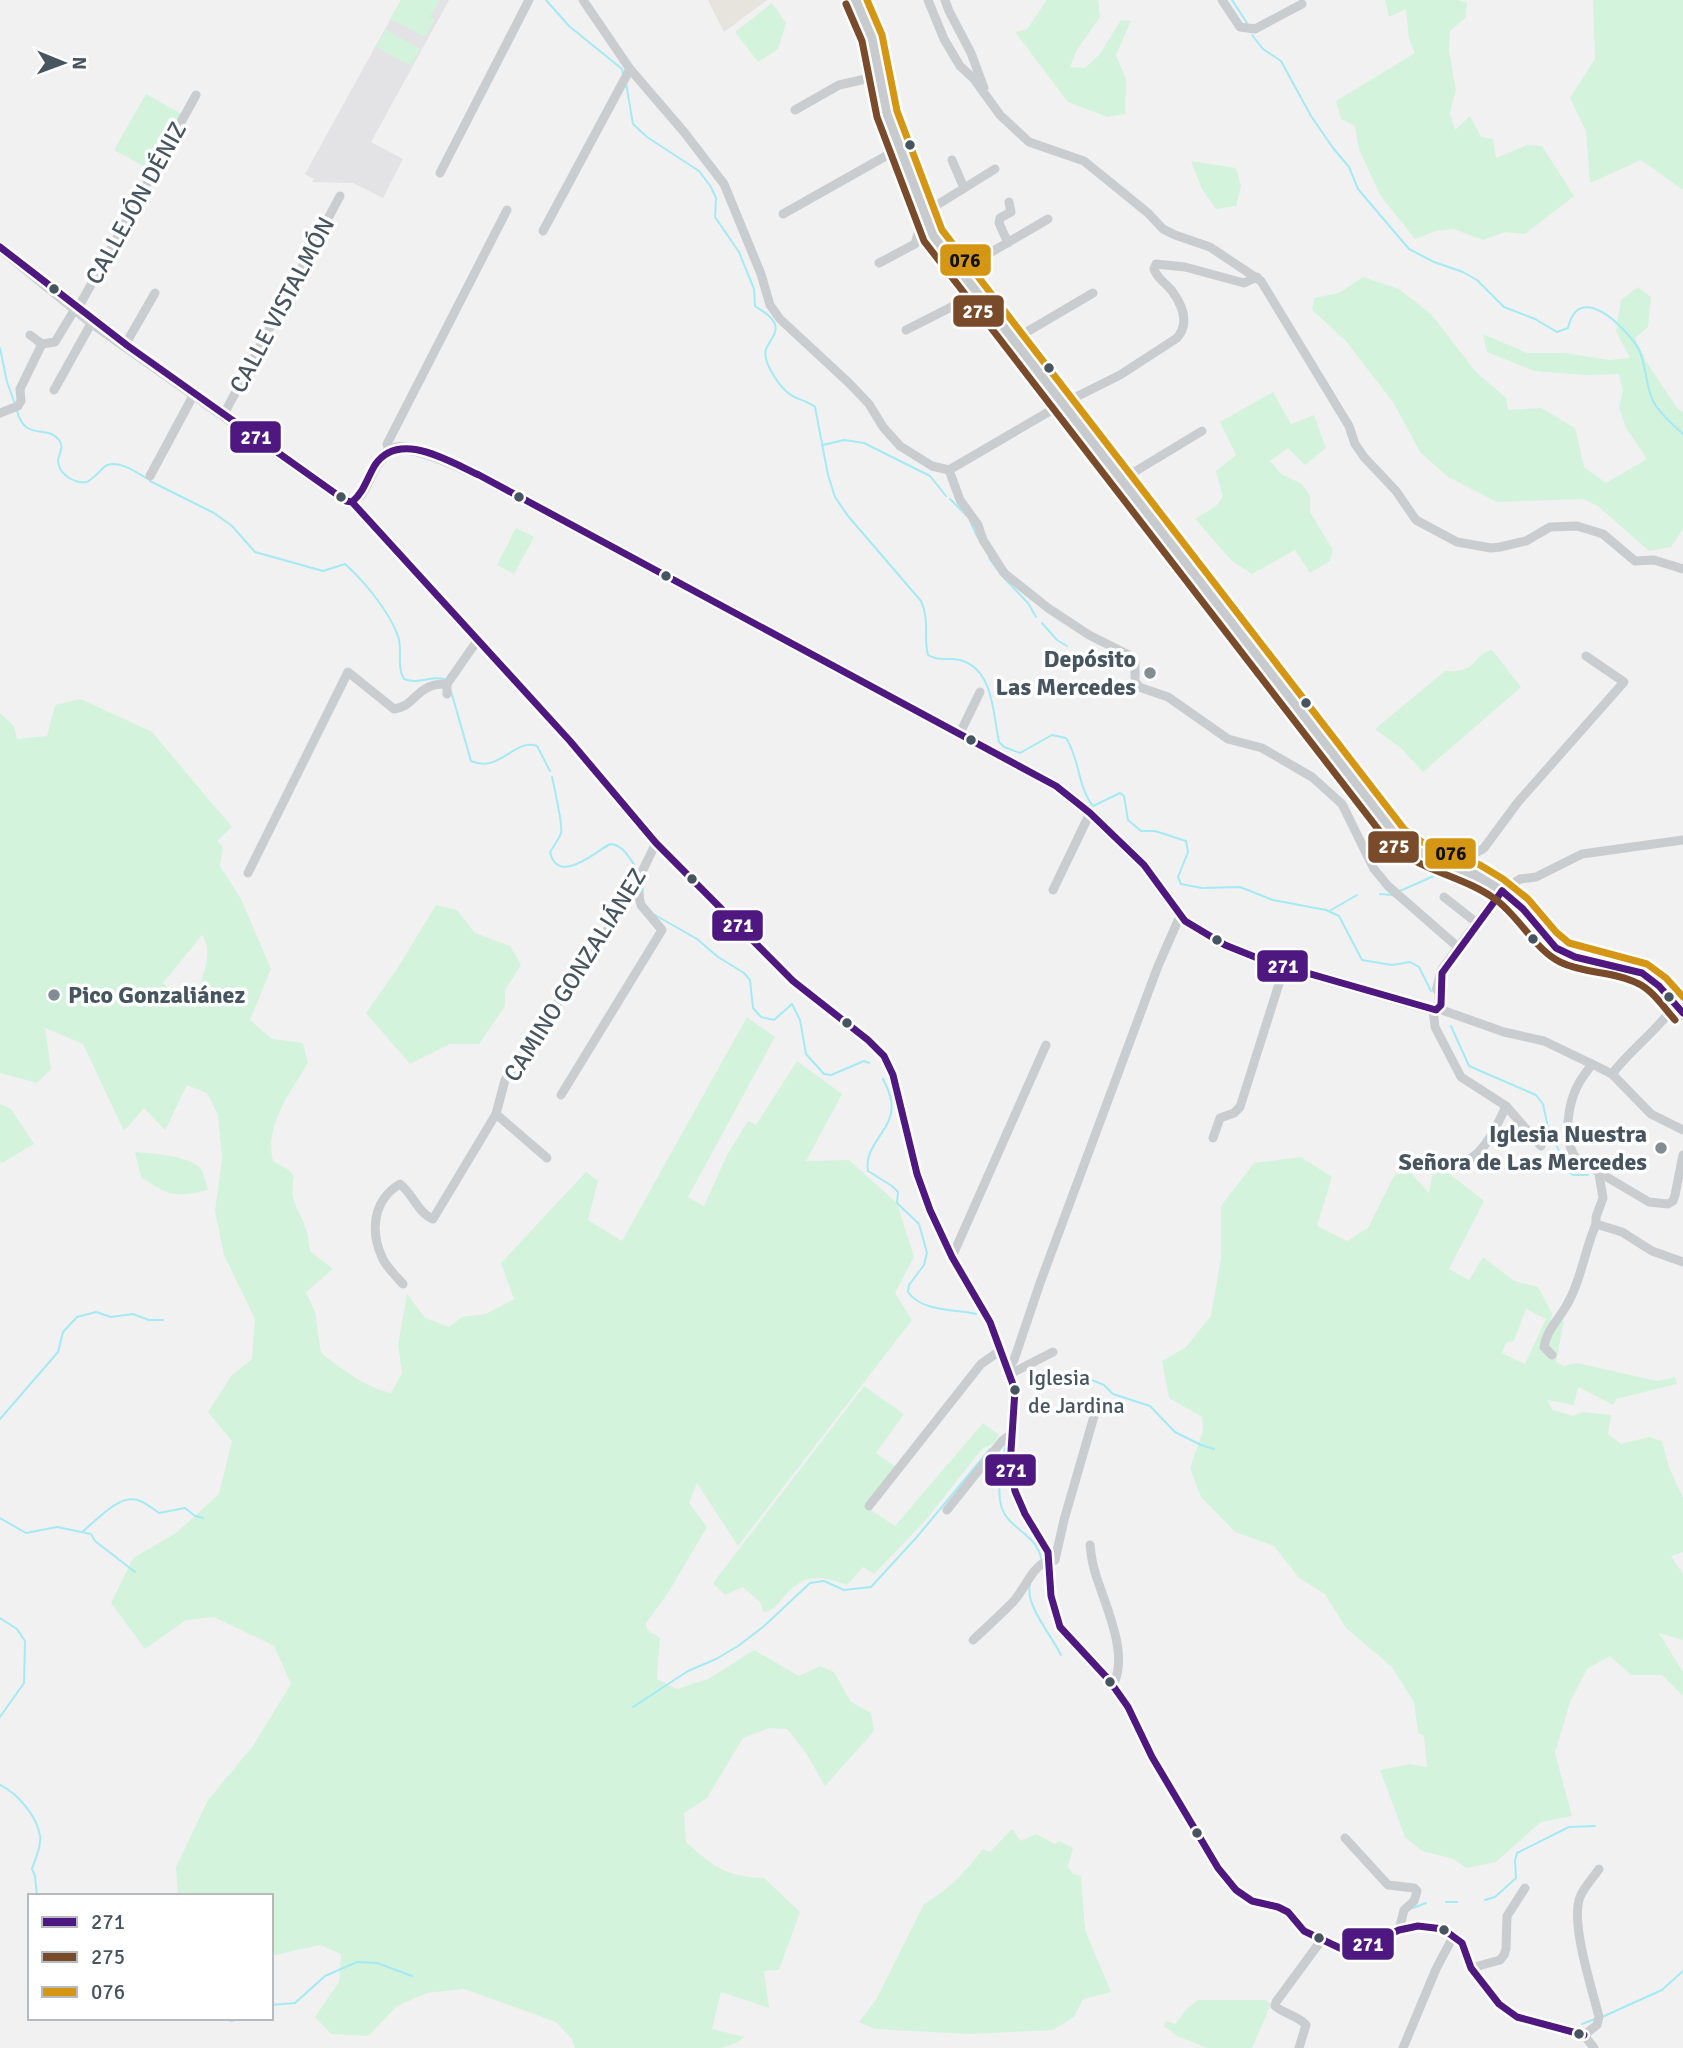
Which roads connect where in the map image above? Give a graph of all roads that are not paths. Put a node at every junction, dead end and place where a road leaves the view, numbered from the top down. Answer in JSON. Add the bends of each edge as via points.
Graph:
{"nodes":[{"id":1,"x":529,"y":0,"type":"edge"},
{"id":2,"x":583,"y":0,"type":"edge"},
{"id":3,"x":856,"y":0,"type":"edge"},
{"id":4,"x":928,"y":0,"type":"edge"},
{"id":5,"x":946,"y":0,"type":"edge"},
{"id":6,"x":1222,"y":0,"type":"edge"},
{"id":7,"x":1302,"y":4,"type":"dead end"},
{"id":8,"x":627,"y":73,"type":"junction"},
{"id":9,"x":879,"y":76,"type":"junction"},
{"id":10,"x":984,"y":93,"type":"junction"},
{"id":11,"x":196,"y":95,"type":"dead end"},
{"id":12,"x":796,"y":110,"type":"dead end"},
{"id":13,"x":900,"y":148,"type":"junction"},
{"id":14,"x":952,"y":160,"type":"dead end"},
{"id":15,"x":996,"y":169,"type":"dead end"},
{"id":16,"x":440,"y":173,"type":"dead end"},
{"id":17,"x":964,"y":188,"type":"junction"},
{"id":18,"x":340,"y":196,"type":"dead end"},
{"id":19,"x":1009,"y":202,"type":"dead end"},
{"id":20,"x":506,"y":210,"type":"dead end"},
{"id":21,"x":923,"y":213,"type":"junction"},
{"id":22,"x":783,"y":214,"type":"dead end"},
{"id":23,"x":1048,"y":219,"type":"dead end"},
{"id":24,"x":543,"y":231,"type":"dead end"},
{"id":25,"x":1008,"y":243,"type":"junction"},
{"id":26,"x":0,"y":247,"type":"edge"},
{"id":27,"x":879,"y":263,"type":"dead end"},
{"id":28,"x":959,"y":271,"type":"junction"},
{"id":29,"x":1257,"y":277,"type":"junction"},
{"id":30,"x":155,"y":293,"type":"dead end"},
{"id":31,"x":1093,"y":293,"type":"dead end"},
{"id":32,"x":977,"y":294,"type":"junction"},
{"id":33,"x":76,"y":309,"type":"junction"},
{"id":34,"x":92,"y":322,"type":"junction"},
{"id":35,"x":906,"y":330,"type":"dead end"},
{"id":36,"x":30,"y":335,"type":"dead end"},
{"id":37,"x":1013,"y":340,"type":"junction"},
{"id":38,"x":42,"y":344,"type":"junction"},
{"id":39,"x":125,"y":345,"type":"junction"},
{"id":40,"x":54,"y":390,"type":"dead end"},
{"id":41,"x":194,"y":394,"type":"junction"},
{"id":42,"x":1062,"y":404,"type":"junction"},
{"id":43,"x":0,"y":413,"type":"edge"},
{"id":44,"x":224,"y":414,"type":"junction"},
{"id":45,"x":1202,"y":431,"type":"dead end"},
{"id":46,"x":389,"y":451,"type":"junction"},
{"id":47,"x":949,"y":470,"type":"junction"},
{"id":48,"x":150,"y":476,"type":"dead end"},
{"id":49,"x":1121,"y":480,"type":"junction"},
{"id":50,"x":352,"y":502,"type":"junction"},
{"id":51,"x":1683,"y":569,"type":"edge"},
{"id":52,"x":477,"y":641,"type":"junction"},
{"id":53,"x":1586,"y":656,"type":"dead end"},
{"id":54,"x":980,"y":692,"type":"dead end"},
{"id":55,"x":960,"y":733,"type":"junction"},
{"id":56,"x":1090,"y":813,"type":"junction"},
{"id":57,"x":1683,"y":840,"type":"edge"},
{"id":58,"x":656,"y":843,"type":"junction"},
{"id":59,"x":1448,"y":864,"type":"junction"},
{"id":60,"x":248,"y":873,"type":"dead end"},
{"id":61,"x":636,"y":884,"type":"junction"},
{"id":62,"x":1053,"y":890,"type":"dead end"},
{"id":63,"x":1502,"y":891,"type":"junction"},
{"id":64,"x":1444,"y":897,"type":"dead end"},
{"id":65,"x":1180,"y":916,"type":"junction"},
{"id":66,"x":1478,"y":923,"type":"junction"},
{"id":67,"x":1459,"y":948,"type":"junction"},
{"id":68,"x":1284,"y":968,"type":"junction"},
{"id":69,"x":1436,"y":1005,"type":"junction"},
{"id":70,"x":1679,"y":1009,"type":"edge"},
{"id":71,"x":1046,"y":1045,"type":"dead end"},
{"id":72,"x":1592,"y":1064,"type":"junction"},
{"id":73,"x":1612,"y":1074,"type":"junction"},
{"id":74,"x":561,"y":1095,"type":"dead end"},
{"id":75,"x":1506,"y":1106,"type":"junction"},
{"id":76,"x":496,"y":1114,"type":"junction"},
{"id":77,"x":1683,"y":1130,"type":"edge"},
{"id":78,"x":1213,"y":1138,"type":"dead end"},
{"id":79,"x":1541,"y":1146,"type":"dead end"},
{"id":80,"x":1683,"y":1155,"type":"edge"},
{"id":81,"x":547,"y":1158,"type":"dead end"},
{"id":82,"x":1465,"y":1161,"type":"dead end"},
{"id":83,"x":1599,"y":1174,"type":"junction"},
{"id":84,"x":1596,"y":1224,"type":"junction"},
{"id":85,"x":952,"y":1257,"type":"junction"},
{"id":86,"x":1683,"y":1262,"type":"edge"},
{"id":87,"x":403,"y":1284,"type":"dead end"},
{"id":88,"x":1000,"y":1350,"type":"junction"},
{"id":89,"x":1053,"y":1352,"type":"dead end"},
{"id":90,"x":1552,"y":1355,"type":"dead end"},
{"id":91,"x":1009,"y":1371,"type":"junction"},
{"id":92,"x":1099,"y":1399,"type":"dead end"},
{"id":93,"x":1013,"y":1438,"type":"junction"},
{"id":94,"x":869,"y":1506,"type":"dead end"},
{"id":95,"x":947,"y":1510,"type":"dead end"},
{"id":96,"x":1090,"y":1545,"type":"dead end"},
{"id":97,"x":1048,"y":1561,"type":"junction"},
{"id":98,"x":973,"y":1640,"type":"dead end"},
{"id":99,"x":1113,"y":1685,"type":"junction"},
{"id":100,"x":1345,"y":1838,"type":"dead end"},
{"id":101,"x":1599,"y":1869,"type":"dead end"},
{"id":102,"x":1525,"y":1888,"type":"dead end"},
{"id":103,"x":1399,"y":1930,"type":"junction"},
{"id":104,"x":1454,"y":1935,"type":"junction"},
{"id":105,"x":1323,"y":1938,"type":"junction"},
{"id":106,"x":1471,"y":1968,"type":"junction"},
{"id":107,"x":1584,"y":2035,"type":"junction"},
{"id":108,"x":1299,"y":2048,"type":"edge"},
{"id":109,"x":1404,"y":2048,"type":"edge"},
{"id":110,"x":1594,"y":2048,"type":"edge"}],
"edges":[{"from":1,"to":16,"type":"street"},
{"from":2,"to":8,"type":"street"},
{"from":3,"to":9,"type":"main road","via":[[872,38]]},
{"from":4,"to":10,"type":"street","via":[[960,66]]},
{"from":5,"to":10,"type":"street"},
{"from":6,"to":7,"type":"street","via":[[1240,27],[1255,29]]},
{"from":8,"to":24,"type":"street"},
{"from":8,"to":47,"type":"street","via":[[684,132],[724,184],[770,305],[780,319],[869,404],[900,446],[932,466]]},
{"from":9,"to":12,"type":"street","via":[[839,85]]},
{"from":9,"to":13,"type":"main road"},
{"from":10,"to":29,"type":"street","via":[[1029,142],[1084,161],[1163,229],[1210,247]]},
{"from":11,"to":33,"type":"street","name":"CALLEJÓN DÉNIZ"},
{"from":13,"to":21,"type":"main road"},
{"from":13,"to":22,"type":"street"},
{"from":14,"to":17,"type":"street"},
{"from":15,"to":17,"type":"street"},
{"from":17,"to":21,"type":"street"},
{"from":18,"to":44,"type":"street","name":"CALLE VISTALMÓN"},
{"from":19,"to":25,"type":"street","via":[[1011,212],[999,223]]},
{"from":20,"to":46,"type":"street","via":[[387,444]]},
{"from":21,"to":27,"type":"street","via":[[915,244]]},
{"from":21,"to":28,"type":"main road"},
{"from":23,"to":25,"type":"street"},
{"from":25,"to":28,"type":"street"},
{"from":26,"to":33,"type":"main road"},
{"from":28,"to":32,"type":"main road"},
{"from":29,"to":42,"type":"street","via":[[1244,284],[1157,264],[1155,275],[1172,290],[1184,313],[1183,331],[1120,375]]},
{"from":29,"to":51,"type":"street","via":[[1349,426],[1355,444],[1422,524],[1457,542],[1491,548],[1525,541],[1549,527],[1577,527],[1603,534],[1635,561],[1654,560]]},
{"from":30,"to":39,"type":"street"},
{"from":31,"to":37,"type":"street"},
{"from":32,"to":35,"type":"street"},
{"from":32,"to":37,"type":"main road"},
{"from":33,"to":34,"type":"main road"},
{"from":33,"to":38,"type":"street","name":"CALLEJÓN DÉNIZ","via":[[55,342]]},
{"from":34,"to":39,"type":"main road"},
{"from":34,"to":40,"type":"street"},
{"from":36,"to":38,"type":"street"},
{"from":37,"to":42,"type":"main road"},
{"from":38,"to":43,"type":"street","via":[[20,389],[21,401]]},
{"from":39,"to":41,"type":"main road"},
{"from":41,"to":44,"type":"main road"},
{"from":41,"to":48,"type":"street"},
{"from":42,"to":47,"type":"street"},
{"from":42,"to":49,"type":"main road"},
{"from":44,"to":50,"type":"main road"},
{"from":45,"to":49,"type":"street"},
{"from":46,"to":50,"type":"main road"},
{"from":46,"to":55,"type":"main road","via":[[416,452],[479,475]]},
{"from":47,"to":67,"type":"street","via":[[960,500],[1004,573],[1089,635],[1131,656],[1139,687],[1168,697],[1228,739],[1262,748],[1312,777],[1342,804],[1374,869],[1388,886]]},
{"from":49,"to":59,"type":"main road","via":[[1396,836],[1422,856]]},
{"from":50,"to":52,"type":"street"},
{"from":52,"to":58,"type":"street"},
{"from":52,"to":60,"type":"street","via":[[447,689],[433,684],[402,708],[394,709],[348,672]]},
{"from":53,"to":59,"type":"street","via":[[1624,682],[1484,848]]},
{"from":54,"to":55,"type":"street"},
{"from":55,"to":56,"type":"main road","via":[[1056,786]]},
{"from":56,"to":62,"type":"street"},
{"from":56,"to":65,"type":"main road","via":[[1144,865]]},
{"from":57,"to":63,"type":"street","via":[[1582,854]]},
{"from":58,"to":61,"type":"street","name":"CAMINO GONZALIÁNEZ"},
{"from":58,"to":85,"type":"street","via":[[793,981],[884,1056],[904,1113],[917,1174]]},
{"from":59,"to":63,"type":"main road"},
{"from":61,"to":74,"type":"street","via":[[641,905],[662,930]]},
{"from":61,"to":76,"type":"street","name":"CAMINO GONZALIÁNEZ","via":[[505,1080]]},
{"from":63,"to":66,"type":"main road"},
{"from":63,"to":70,"type":"main road","via":[[1556,948],[1642,973]]},
{"from":64,"to":66,"type":"street"},
{"from":65,"to":68,"type":"main road","via":[[1225,945]]},
{"from":65,"to":91,"type":"street"},
{"from":66,"to":67,"type":"main road"},
{"from":67,"to":69,"type":"main road","via":[[1442,972]]},
{"from":68,"to":69,"type":"main road","via":[[1419,1007]]},
{"from":68,"to":78,"type":"street","via":[[1240,1107],[1220,1118]]},
{"from":69,"to":72,"type":"street","via":[[1497,1030],[1544,1041]]},
{"from":69,"to":75,"type":"street","via":[[1435,1027],[1461,1077]]},
{"from":70,"to":73,"type":"street"},
{"from":71,"to":85,"type":"street"},
{"from":72,"to":73,"type":"street"},
{"from":72,"to":83,"type":"street","via":[[1574,1093],[1568,1134],[1572,1154]]},
{"from":73,"to":77,"type":"street","via":[[1651,1114]]},
{"from":75,"to":79,"type":"street"},
{"from":75,"to":82,"type":"street","via":[[1484,1145]]},
{"from":76,"to":81,"type":"street"},
{"from":76,"to":87,"type":"street","name":"CAMINO GONZALIÁNEZ","via":[[433,1219],[424,1216],[400,1185],[376,1212],[383,1259]]},
{"from":80,"to":83,"type":"street","via":[[1675,1195],[1668,1204],[1649,1202]]},
{"from":83,"to":84,"type":"street","via":[[1603,1198]]},
{"from":84,"to":86,"type":"street"},
{"from":84,"to":90,"type":"street","via":[[1585,1265],[1545,1340],[1544,1348]]},
{"from":85,"to":88,"type":"street","via":[[990,1322]]},
{"from":88,"to":91,"type":"street"},
{"from":88,"to":94,"type":"street","via":[[981,1364]]},
{"from":89,"to":91,"type":"street"},
{"from":91,"to":93,"type":"street","via":[[1016,1397]]},
{"from":92,"to":97,"type":"street","via":[[1055,1560]]},
{"from":93,"to":95,"type":"street","via":[[1002,1441]]},
{"from":93,"to":97,"type":"street","via":[[1010,1466],[1015,1491],[1048,1552]]},
{"from":96,"to":99,"type":"street","via":[[1095,1573],[1113,1618],[1119,1674]]},
{"from":97,"to":98,"type":"street"},
{"from":97,"to":99,"type":"street","via":[[1060,1626]]},
{"from":99,"to":105,"type":"street","via":[[1178,1801],[1236,1890],[1252,1901],[1288,1912],[1304,1931]]},
{"from":100,"to":103,"type":"street","via":[[1388,1885],[1417,1891],[1404,1910]]},
{"from":101,"to":107,"type":"street","via":[[1577,1908],[1599,2017],[1597,2025]]},
{"from":102,"to":106,"type":"street","via":[[1507,1916],[1504,1955]]},
{"from":103,"to":104,"type":"street","via":[[1418,1926]]},
{"from":103,"to":105,"type":"street","via":[[1353,1951]]},
{"from":104,"to":106,"type":"street"},
{"from":104,"to":109,"type":"street"},
{"from":105,"to":108,"type":"street","via":[[1275,2006],[1306,2025]]},
{"from":106,"to":107,"type":"street","via":[[1499,2004],[1517,2017]]},
{"from":107,"to":110,"type":"street"}]}
